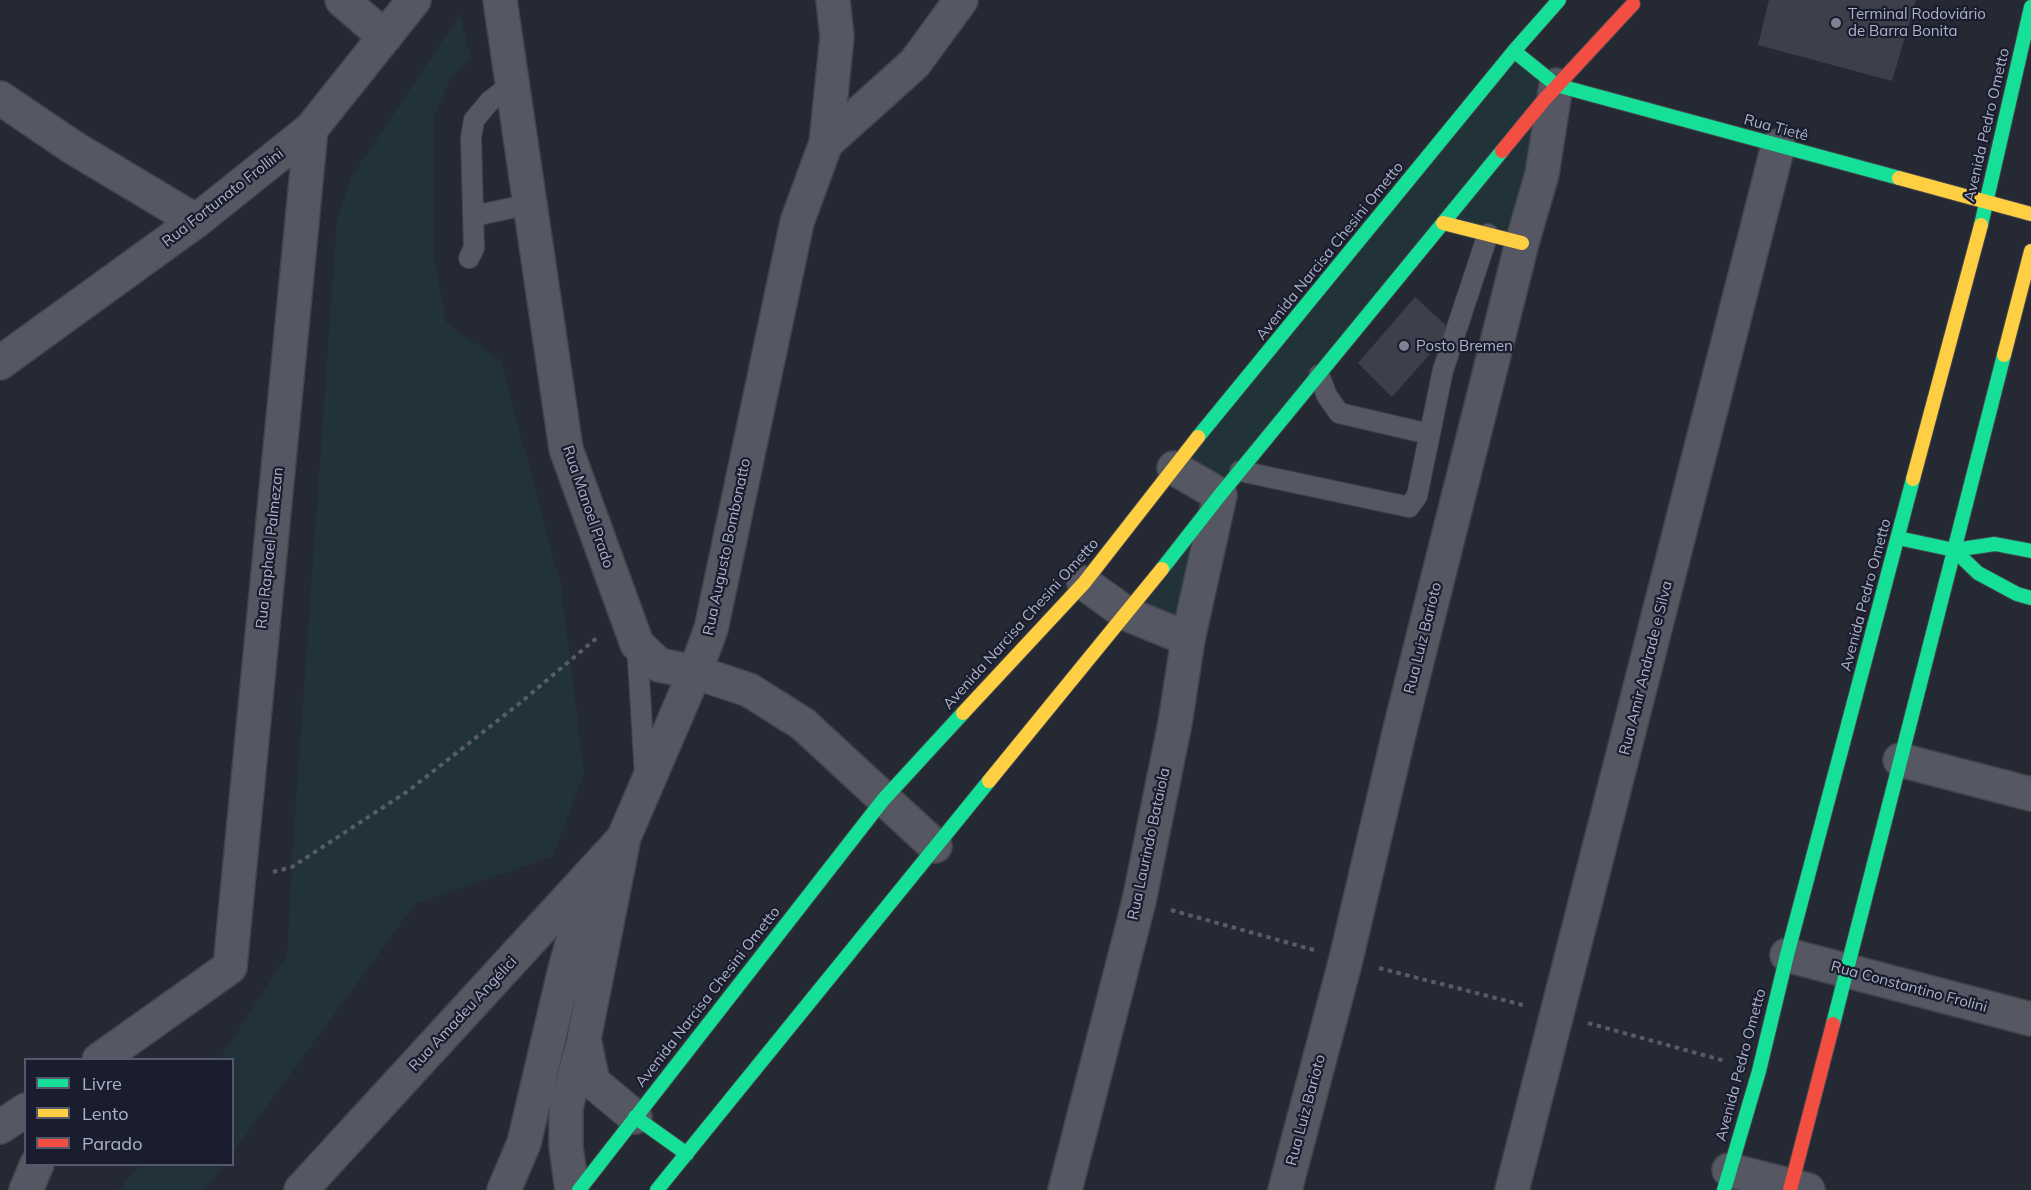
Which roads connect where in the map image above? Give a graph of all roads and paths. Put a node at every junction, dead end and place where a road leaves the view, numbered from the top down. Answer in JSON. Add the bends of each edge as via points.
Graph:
{"nodes":[{"id":1,"x":342,"y":0,"type":"edge"},
{"id":2,"x":414,"y":0,"type":"edge"},
{"id":3,"x":500,"y":0,"type":"edge"},
{"id":4,"x":833,"y":0,"type":"edge"},
{"id":5,"x":961,"y":0,"type":"edge"},
{"id":6,"x":1559,"y":0,"type":"edge"},
{"id":7,"x":1649,"y":0,"type":"edge"},
{"id":8,"x":1628,"y":2,"type":"edge"},
{"id":9,"x":2031,"y":7,"type":"edge"},
{"id":10,"x":385,"y":37,"type":"junction"},
{"id":11,"x":1514,"y":51,"type":"junction"},
{"id":12,"x":512,"y":84,"type":"junction"},
{"id":13,"x":1556,"y":85,"type":"junction"},
{"id":14,"x":0,"y":98,"type":"edge"},
{"id":15,"x":311,"y":129,"type":"junction"},
{"id":16,"x":826,"y":143,"type":"junction"},
{"id":17,"x":1778,"y":146,"type":"junction"},
{"id":18,"x":1987,"y":203,"type":"junction"},
{"id":19,"x":530,"y":204,"type":"junction"},
{"id":20,"x":2031,"y":214,"type":"edge"},
{"id":21,"x":474,"y":216,"type":"junction"},
{"id":22,"x":196,"y":221,"type":"junction"},
{"id":23,"x":1443,"y":223,"type":"junction"},
{"id":24,"x":1488,"y":234,"type":"junction"},
{"id":25,"x":1522,"y":243,"type":"junction"},
{"id":26,"x":2031,"y":251,"type":"edge"},
{"id":27,"x":469,"y":258,"type":"dead end"},
{"id":28,"x":0,"y":363,"type":"edge"},
{"id":29,"x":1319,"y":375,"type":"junction"},
{"id":30,"x":1429,"y":434,"type":"junction"},
{"id":31,"x":1174,"y":468,"type":"junction"},
{"id":32,"x":1230,"y":483,"type":"junction"},
{"id":33,"x":1898,"y":538,"type":"junction"},
{"id":34,"x":1954,"y":550,"type":"junction"},
{"id":35,"x":2031,"y":551,"type":"edge"},
{"id":36,"x":1083,"y":583,"type":"junction"},
{"id":37,"x":2031,"y":598,"type":"edge"},
{"id":38,"x":626,"y":613,"type":"junction"},
{"id":39,"x":1127,"y":614,"type":"junction"},
{"id":40,"x":1188,"y":639,"type":"junction"},
{"id":41,"x":637,"y":644,"type":"junction"},
{"id":42,"x":695,"y":672,"type":"junction"},
{"id":43,"x":1900,"y":760,"type":"junction"},
{"id":44,"x":645,"y":789,"type":"junction"},
{"id":45,"x":2031,"y":794,"type":"edge"},
{"id":46,"x":884,"y":800,"type":"junction"},
{"id":47,"x":624,"y":837,"type":"junction"},
{"id":48,"x":935,"y":846,"type":"junction"},
{"id":49,"x":591,"y":874,"type":"junction"},
{"id":50,"x":238,"y":882,"type":"junction"},
{"id":51,"x":1138,"y":901,"type":"junction"},
{"id":52,"x":1787,"y":955,"type":"junction"},
{"id":53,"x":1346,"y":959,"type":"junction"},
{"id":54,"x":1846,"y":971,"type":"junction"},
{"id":55,"x":1558,"y":1014,"type":"junction"},
{"id":56,"x":2031,"y":1019,"type":"edge"},
{"id":57,"x":584,"y":1039,"type":"junction"},
{"id":58,"x":100,"y":1058,"type":"edge"},
{"id":59,"x":1759,"y":1071,"type":"junction"},
{"id":60,"x":566,"y":1107,"type":"junction"},
{"id":61,"x":527,"y":1108,"type":"junction"},
{"id":62,"x":24,"y":1111,"type":"edge"},
{"id":63,"x":635,"y":1117,"type":"junction"},
{"id":64,"x":0,"y":1127,"type":"edge"},
{"id":65,"x":687,"y":1154,"type":"junction"},
{"id":66,"x":36,"y":1166,"type":"edge"},
{"id":67,"x":1727,"y":1180,"type":"edge"},
{"id":68,"x":1796,"y":1188,"type":"edge"},
{"id":69,"x":26,"y":1190,"type":"edge"},
{"id":70,"x":301,"y":1190,"type":"edge"},
{"id":71,"x":480,"y":1190,"type":"edge"},
{"id":72,"x":504,"y":1190,"type":"edge"},
{"id":73,"x":572,"y":1190,"type":"edge"},
{"id":74,"x":579,"y":1190,"type":"edge"},
{"id":75,"x":657,"y":1190,"type":"edge"},
{"id":76,"x":1065,"y":1190,"type":"edge"},
{"id":77,"x":1285,"y":1190,"type":"edge"},
{"id":78,"x":1512,"y":1190,"type":"edge"}],
"edges":[{"from":1,"to":10,"type":"street"},
{"from":2,"to":10,"type":"street","name":"Rua Fortunato Frollini"},
{"from":3,"to":12,"type":"street","name":"Rua Manoel Prado"},
{"from":4,"to":16,"type":"street","via":[[837,37]]},
{"from":5,"to":16,"type":"street","name":"Rua Augusto Bombonatto","via":[[915,63]]},
{"from":6,"to":11,"type":"street","name":"Avenida Narcisa Chesini Ometto"},
{"from":7,"to":8,"type":"street"},
{"from":8,"to":13,"type":"street"},
{"from":9,"to":18,"type":"street","name":"Avenida Pedro Ometto"},
{"from":10,"to":15,"type":"street","name":"Rua Fortunato Frollini"},
{"from":11,"to":13,"type":"street"},
{"from":11,"to":31,"type":"street","name":"Avenida Narcisa Chesini Ometto"},
{"from":12,"to":19,"type":"street","name":"Rua Manoel Prado"},
{"from":12,"to":21,"type":"lane","via":[[474,120]]},
{"from":13,"to":17,"type":"street","name":"Rua Tietê"},
{"from":13,"to":23,"type":"street"},
{"from":13,"to":25,"type":"street","name":"Rua Luiz Barioto","via":[[1542,174]]},
{"from":14,"to":22,"type":"street","via":[[74,148]]},
{"from":15,"to":22,"type":"street","name":"Rua Fortunato Frollini"},
{"from":15,"to":50,"type":"street","name":"Rua Raphael Palmezan"},
{"from":16,"to":42,"type":"street","name":"Rua Augusto Bombonatto","via":[[797,222],[711,629]]},
{"from":17,"to":18,"type":"street","name":"Rua Tietê"},
{"from":17,"to":55,"type":"street","name":"Rua Amir Andrade e Silva"},
{"from":18,"to":20,"type":"street","name":"Rua Tietê"},
{"from":18,"to":33,"type":"street","name":"Avenida Pedro Ometto"},
{"from":19,"to":21,"type":"lane"},
{"from":19,"to":38,"type":"street","name":"Rua Manoel Prado","via":[[566,449]]},
{"from":21,"to":27,"type":"lane","via":[[474,248]]},
{"from":22,"to":28,"type":"street","name":"Rua Fortunato Frollini"},
{"from":23,"to":24,"type":"street"},
{"from":23,"to":29,"type":"street"},
{"from":24,"to":25,"type":"street"},
{"from":24,"to":30,"type":"lane","via":[[1443,370]]},
{"from":25,"to":53,"type":"street","name":"Rua Luiz Barioto"},
{"from":26,"to":34,"type":"street"},
{"from":29,"to":30,"type":"lane","via":[[1339,413]]},
{"from":29,"to":32,"type":"street"},
{"from":30,"to":32,"type":"lane","via":[[1417,496],[1409,507]]},
{"from":31,"to":32,"type":"street"},
{"from":31,"to":36,"type":"street","name":"Avenida Narcisa Chesini Ometto"},
{"from":32,"to":39,"type":"street"},
{"from":32,"to":40,"type":"street","name":"Rua Laurindo Bataiola"},
{"from":33,"to":34,"type":"street"},
{"from":33,"to":52,"type":"street","name":"Avenida Pedro Ometto"},
{"from":34,"to":35,"type":"street","via":[[1995,544]]},
{"from":34,"to":37,"type":"street","via":[[1978,573]]},
{"from":34,"to":43,"type":"street"},
{"from":36,"to":39,"type":"street"},
{"from":36,"to":46,"type":"street","name":"Avenida Narcisa Chesini Ometto"},
{"from":38,"to":41,"type":"street","name":"Rua Manoel Prado"},
{"from":38,"to":50,"type":"path","via":[[408,791],[292,867]]},
{"from":39,"to":40,"type":"street"},
{"from":39,"to":48,"type":"street"},
{"from":40,"to":51,"type":"street","name":"Rua Laurindo Bataiola"},
{"from":41,"to":42,"type":"street","name":"Rua Manoel Prado","via":[[659,664]]},
{"from":41,"to":44,"type":"lane"},
{"from":42,"to":44,"type":"street","name":"Rua Augusto Bombonatto"},
{"from":42,"to":46,"type":"street","name":"Rua Manoel Prado","via":[[749,690],[802,724]]},
{"from":43,"to":45,"type":"street"},
{"from":43,"to":54,"type":"street"},
{"from":44,"to":47,"type":"street","name":"Rua Augusto Bombonatto"},
{"from":46,"to":48,"type":"street","name":"Rua Manoel Prado"},
{"from":46,"to":63,"type":"street","name":"Avenida Narcisa Chesini Ometto"},
{"from":47,"to":49,"type":"street","name":"Rua Amadeu Angélici"},
{"from":47,"to":57,"type":"street","name":"Rua Augusto Bombonatto"},
{"from":48,"to":65,"type":"street"},
{"from":49,"to":61,"type":"street","via":[[542,1067]]},
{"from":49,"to":70,"type":"street","name":"Rua Amadeu Angélici"},
{"from":50,"to":58,"type":"street","name":"Rua Raphael Palmezan","via":[[230,968]]},
{"from":51,"to":53,"type":"path"},
{"from":51,"to":76,"type":"street","name":"Rua Laurindo Bataiola"},
{"from":52,"to":54,"type":"street","name":"Rua Constantino Frolini"},
{"from":52,"to":59,"type":"street","name":"Avenida Pedro Ometto"},
{"from":53,"to":55,"type":"path"},
{"from":53,"to":77,"type":"street","name":"Rua Luiz Barioto"},
{"from":54,"to":56,"type":"street","name":"Rua Constantino Frolini"},
{"from":54,"to":68,"type":"street"},
{"from":55,"to":59,"type":"path"},
{"from":55,"to":78,"type":"street","name":"Rua Amir Andrade e Silva"},
{"from":57,"to":60,"type":"street"},
{"from":57,"to":63,"type":"street","name":"Rua Augusto Bombonatto","via":[[593,1082]]},
{"from":59,"to":67,"type":"street","name":"Avenida Pedro Ometto"},
{"from":60,"to":61,"type":"street"},
{"from":60,"to":73,"type":"street"},
{"from":61,"to":71,"type":"street"},
{"from":61,"to":72,"type":"street","via":[[524,1143]]},
{"from":62,"to":64,"type":"street"},
{"from":63,"to":65,"type":"street"},
{"from":63,"to":74,"type":"street","name":"Avenida Narcisa Chesini Ometto"},
{"from":65,"to":75,"type":"street"},
{"from":66,"to":69,"type":"street"},
{"from":67,"to":68,"type":"street"}]}
